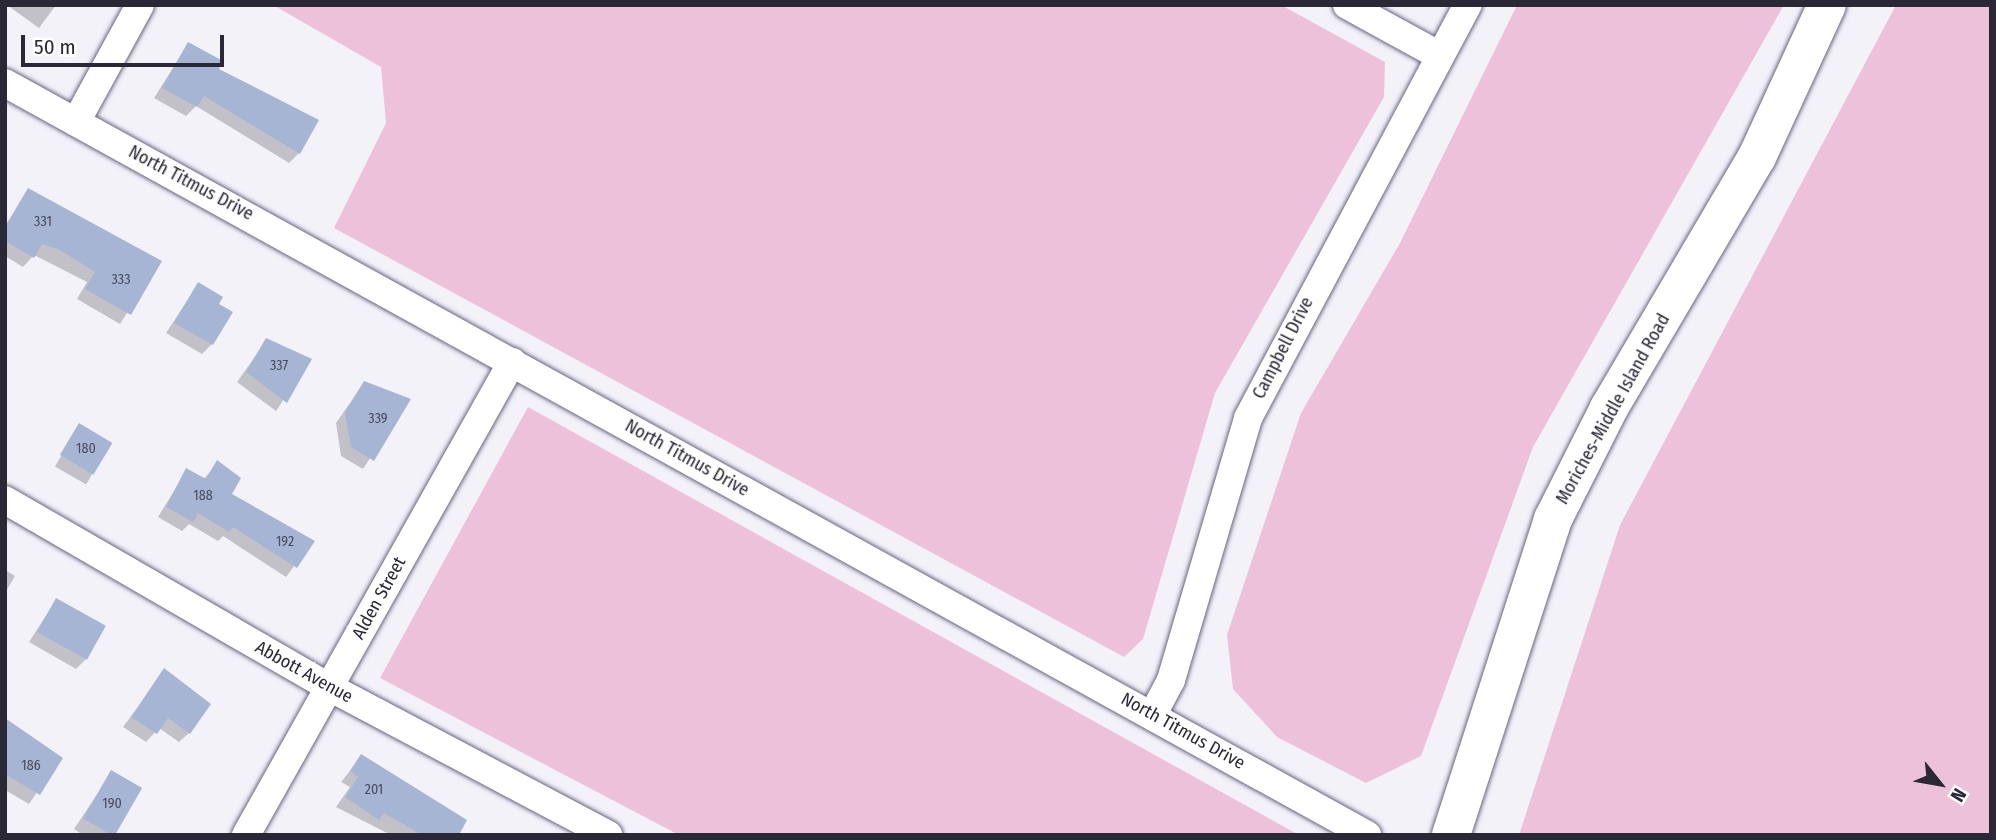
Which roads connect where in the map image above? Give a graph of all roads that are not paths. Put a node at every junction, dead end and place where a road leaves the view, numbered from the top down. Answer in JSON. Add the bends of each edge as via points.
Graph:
{"nodes":[{"id":1,"x":140,"y":5,"type":"edge"},
{"id":2,"x":1347,"y":5,"type":"edge"},
{"id":3,"x":1468,"y":5,"type":"edge"},
{"id":4,"x":1827,"y":5,"type":"edge"},
{"id":5,"x":1440,"y":56,"type":"junction"},
{"id":6,"x":5,"y":83,"type":"edge"},
{"id":7,"x":76,"y":122,"type":"junction"},
{"id":8,"x":512,"y":362,"type":"junction"},
{"id":9,"x":5,"y":500,"type":"edge"},
{"id":10,"x":329,"y":687,"type":"junction"},
{"id":11,"x":1153,"y":714,"type":"junction"},
{"id":12,"x":246,"y":835,"type":"edge"},
{"id":13,"x":608,"y":835,"type":"edge"},
{"id":14,"x":1367,"y":835,"type":"edge"},
{"id":15,"x":1451,"y":835,"type":"edge"}],
"edges":[{"from":1,"to":7,"type":"street"},
{"from":2,"to":5,"type":"street"},
{"from":3,"to":5,"type":"street","name":"Campbell Drive"},
{"from":4,"to":15,"type":"main road","name":"Moriches-Middle Island Road","via":[[1757,157],[1609,408],[1553,519]]},
{"from":5,"to":11,"type":"street","name":"Campbell Drive","via":[[1248,418],[1171,680]]},
{"from":6,"to":7,"type":"street","name":"North Titmus Drive"},
{"from":7,"to":8,"type":"street","name":"North Titmus Drive"},
{"from":8,"to":10,"type":"street","name":"Alden Street"},
{"from":8,"to":11,"type":"street","name":"North Titmus Drive"},
{"from":9,"to":10,"type":"street","name":"Abbott Avenue"},
{"from":10,"to":12,"type":"street","name":"Alden Street"},
{"from":10,"to":13,"type":"street","name":"Abbott Avenue"},
{"from":11,"to":14,"type":"street","name":"North Titmus Drive"}]}
